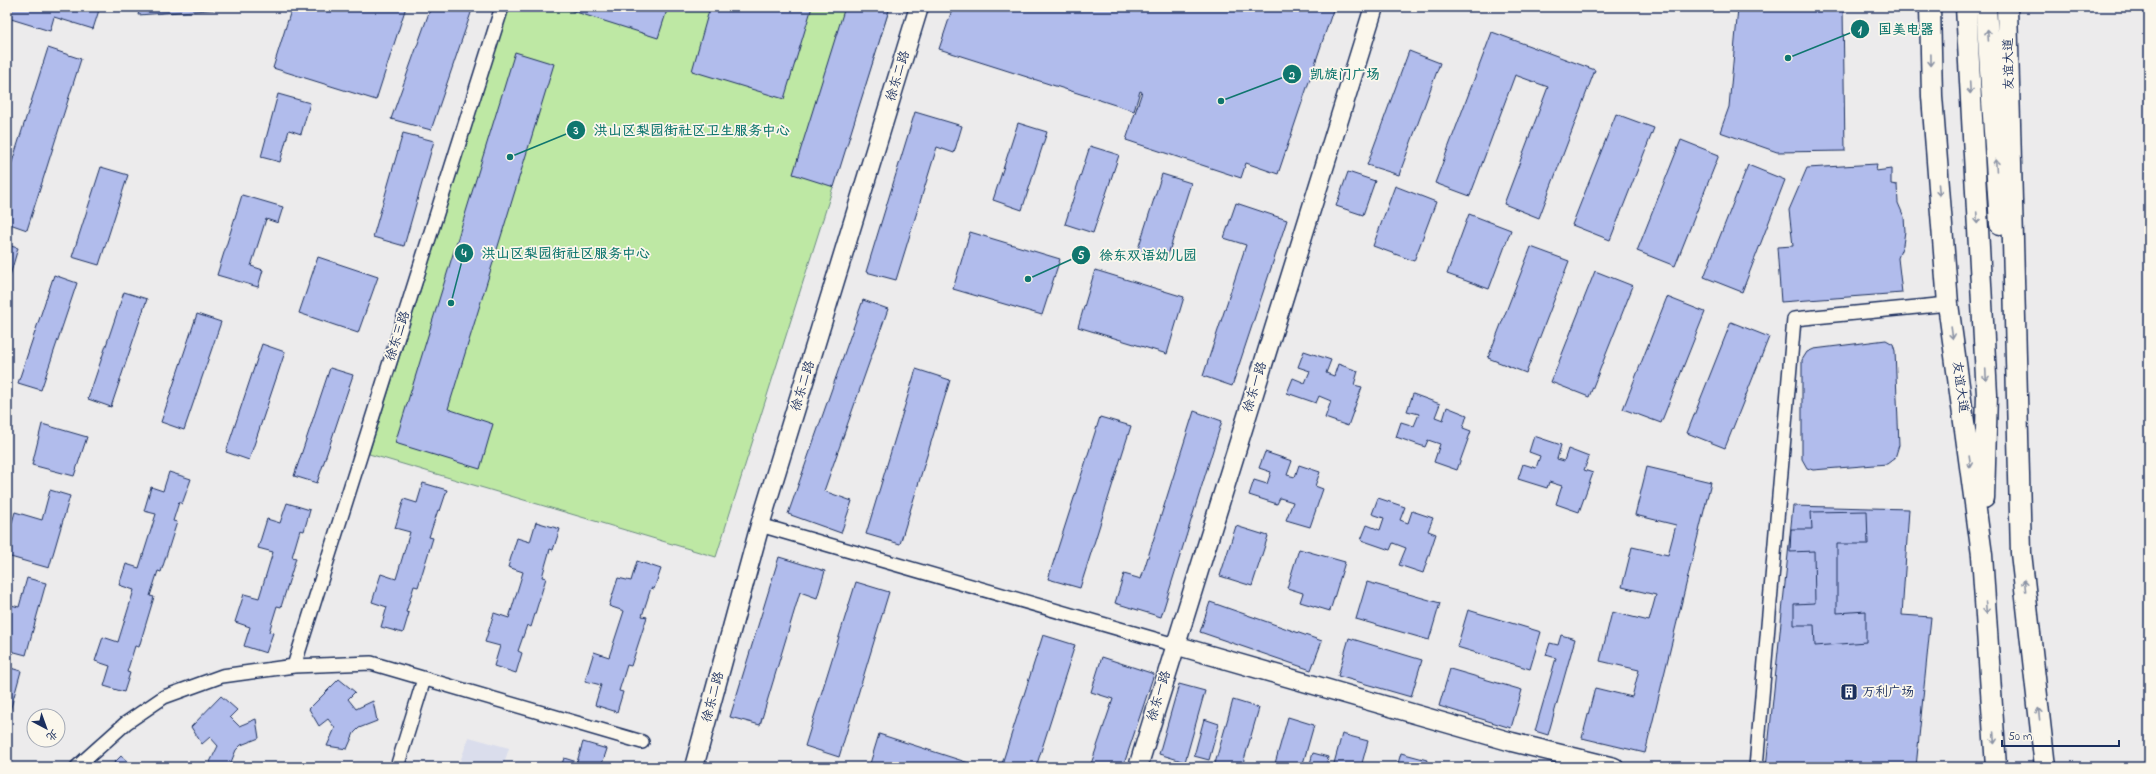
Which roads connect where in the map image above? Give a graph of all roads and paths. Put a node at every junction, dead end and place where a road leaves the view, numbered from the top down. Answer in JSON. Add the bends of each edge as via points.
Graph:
{"nodes":[{"id":1,"x":502,"y":7,"type":"edge"},
{"id":2,"x":919,"y":7,"type":"edge"},
{"id":3,"x":1374,"y":7,"type":"edge"},
{"id":4,"x":1930,"y":7,"type":"edge"},
{"id":5,"x":1966,"y":7,"type":"edge"},
{"id":6,"x":1986,"y":7,"type":"edge"},
{"id":7,"x":2007,"y":7,"type":"edge"},
{"id":8,"x":1948,"y":304,"type":"junction"},
{"id":9,"x":760,"y":525,"type":"junction"},
{"id":10,"x":2021,"y":553,"type":"junction"},
{"id":11,"x":1982,"y":556,"type":"junction"},
{"id":12,"x":1175,"y":645,"type":"junction"},
{"id":13,"x":294,"y":666,"type":"junction"},
{"id":14,"x":424,"y":679,"type":"junction"},
{"id":15,"x":642,"y":742,"type":"dead end"},
{"id":16,"x":77,"y":767,"type":"edge"},
{"id":17,"x":397,"y":767,"type":"edge"},
{"id":18,"x":694,"y":767,"type":"edge"},
{"id":19,"x":1138,"y":767,"type":"edge"},
{"id":20,"x":1614,"y":767,"type":"edge"},
{"id":21,"x":1756,"y":767,"type":"edge"},
{"id":22,"x":1996,"y":767,"type":"edge"},
{"id":23,"x":2045,"y":767,"type":"edge"}],
"edges":[{"from":1,"to":13,"type":"street","name":"徐东三路"},
{"from":2,"to":9,"type":"street","name":"徐东二路"},
{"from":3,"to":12,"type":"street","name":"徐东一路"},
{"from":4,"to":8,"type":"main road","name":"友谊大道","one_way":true,"via":[[1932,96]]},
{"from":5,"to":11,"type":"main road","one_way":true,"via":[[1987,395]]},
{"from":10,"to":6,"type":"main road","one_way":true},
{"from":7,"to":10,"type":"main road","name":"友谊大道"},
{"from":8,"to":11,"type":"main road","name":"友谊大道","one_way":true},
{"from":8,"to":21,"type":"street","via":[[1794,319]]},
{"from":9,"to":12,"type":"street"},
{"from":9,"to":18,"type":"street","name":"徐东二路"},
{"from":23,"to":10,"type":"main road","name":"友谊大道","one_way":true},
{"from":11,"to":22,"type":"main road","name":"友谊大道","one_way":true},
{"from":12,"to":19,"type":"street","name":"徐东一路"},
{"from":12,"to":20,"type":"street","via":[[1505,740]]},
{"from":13,"to":14,"type":"street","via":[[371,663]]},
{"from":13,"to":16,"type":"street","via":[[222,676],[164,697],[126,723]]},
{"from":14,"to":15,"type":"street"},
{"from":14,"to":17,"type":"street"}]}
